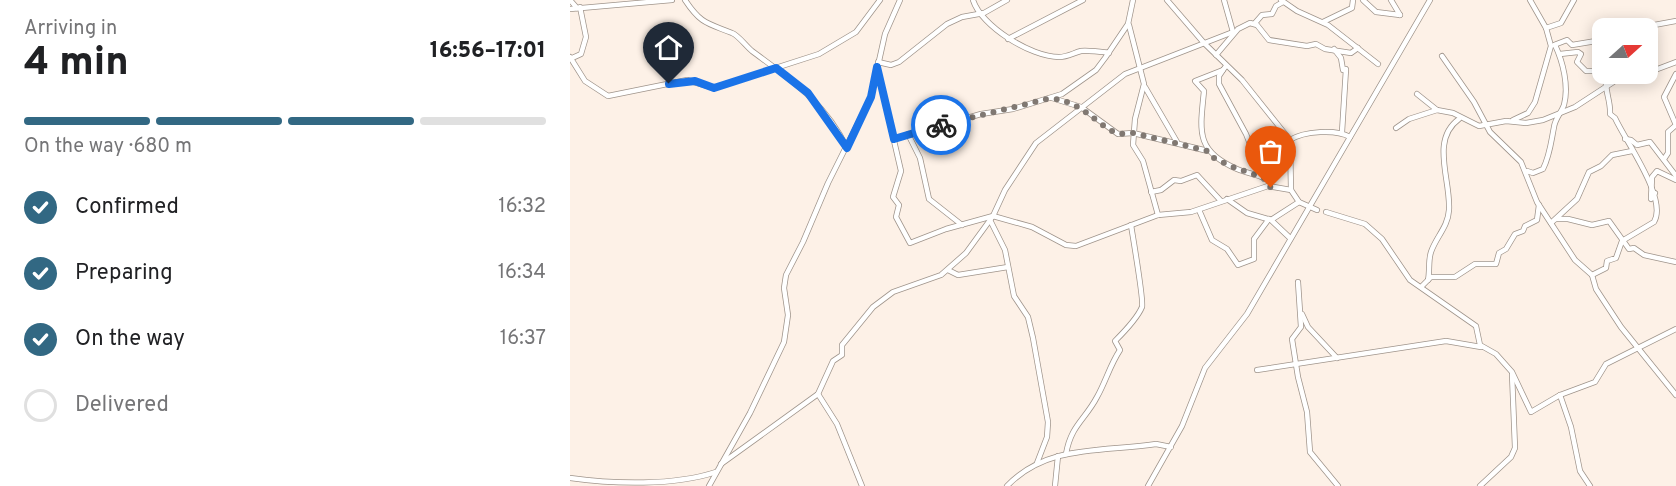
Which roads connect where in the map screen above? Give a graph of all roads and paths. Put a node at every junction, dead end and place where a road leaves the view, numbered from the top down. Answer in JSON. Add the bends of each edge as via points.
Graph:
{"nodes":[{"id":1,"x":570,"y":0,"type":"edge"},
{"id":2,"x":672,"y":0,"type":"edge"},
{"id":3,"x":685,"y":0,"type":"edge"},
{"id":4,"x":880,"y":0,"type":"edge"},
{"id":5,"x":900,"y":0,"type":"edge"},
{"id":6,"x":973,"y":0,"type":"edge"},
{"id":7,"x":1007,"y":0,"type":"edge"},
{"id":8,"x":1083,"y":0,"type":"edge"},
{"id":9,"x":1132,"y":0,"type":"edge"},
{"id":10,"x":1167,"y":0,"type":"edge"},
{"id":11,"x":1224,"y":0,"type":"edge"},
{"id":12,"x":1353,"y":0,"type":"edge"},
{"id":13,"x":1363,"y":0,"type":"edge"},
{"id":14,"x":1391,"y":0,"type":"edge"},
{"id":15,"x":1431,"y":0,"type":"edge"},
{"id":16,"x":1530,"y":0,"type":"edge"},
{"id":17,"x":1574,"y":0,"type":"edge"},
{"id":18,"x":1282,"y":1,"type":"edge"},
{"id":19,"x":579,"y":8,"type":"junction"},
{"id":20,"x":570,"y":9,"type":"edge"},
{"id":21,"x":979,"y":14,"type":"junction"},
{"id":22,"x":1676,"y":21,"type":"edge"},
{"id":23,"x":1323,"y":22,"type":"junction"},
{"id":24,"x":1255,"y":23,"type":"junction"},
{"id":25,"x":1128,"y":24,"type":"junction"},
{"id":26,"x":1658,"y":24,"type":"edge"},
{"id":27,"x":1546,"y":28,"type":"junction"},
{"id":28,"x":1233,"y":33,"type":"junction"},
{"id":29,"x":1008,"y":39,"type":"junction"},
{"id":30,"x":1592,"y":42,"type":"edge"},
{"id":31,"x":1204,"y":43,"type":"junction"},
{"id":32,"x":1553,"y":46,"type":"junction"},
{"id":33,"x":1358,"y":48,"type":"junction"},
{"id":34,"x":1334,"y":49,"type":"junction"},
{"id":35,"x":1109,"y":53,"type":"junction"},
{"id":36,"x":1560,"y":54,"type":"junction"},
{"id":37,"x":1216,"y":55,"type":"junction"},
{"id":38,"x":1442,"y":56,"type":"dead end"},
{"id":39,"x":570,"y":58,"type":"edge"},
{"id":40,"x":1676,"y":62,"type":"edge"},
{"id":41,"x":1378,"y":64,"type":"dead end"},
{"id":42,"x":878,"y":65,"type":"junction"},
{"id":43,"x":1139,"y":67,"type":"junction"},
{"id":44,"x":776,"y":68,"type":"junction"},
{"id":45,"x":1225,"y":68,"type":"junction"},
{"id":46,"x":1658,"y":69,"type":"edge"},
{"id":47,"x":1592,"y":71,"type":"edge"},
{"id":48,"x":1676,"y":74,"type":"edge"},
{"id":49,"x":1144,"y":84,"type":"junction"},
{"id":50,"x":1608,"y":84,"type":"edge"},
{"id":51,"x":1604,"y":86,"type":"junction"},
{"id":52,"x":1417,"y":94,"type":"dead end"},
{"id":53,"x":1051,"y":98,"type":"junction"},
{"id":54,"x":1081,"y":107,"type":"junction"},
{"id":55,"x":1437,"y":110,"type":"junction"},
{"id":56,"x":1559,"y":114,"type":"junction"},
{"id":57,"x":1459,"y":119,"type":"junction"},
{"id":58,"x":1510,"y":121,"type":"junction"},
{"id":59,"x":1485,"y":125,"type":"junction"},
{"id":60,"x":1396,"y":128,"type":"dead end"},
{"id":61,"x":1342,"y":132,"type":"junction"},
{"id":62,"x":1133,"y":133,"type":"junction"},
{"id":63,"x":908,"y":134,"type":"junction"},
{"id":64,"x":1350,"y":137,"type":"junction"},
{"id":65,"x":894,"y":139,"type":"junction"},
{"id":66,"x":1625,"y":139,"type":"junction"},
{"id":67,"x":1290,"y":140,"type":"junction"},
{"id":68,"x":1178,"y":142,"type":"junction"},
{"id":69,"x":847,"y":148,"type":"junction"},
{"id":70,"x":1632,"y":150,"type":"junction"},
{"id":71,"x":1208,"y":151,"type":"junction"},
{"id":72,"x":1664,"y":159,"type":"junction"},
{"id":73,"x":1525,"y":168,"type":"junction"},
{"id":74,"x":1264,"y":178,"type":"junction"},
{"id":75,"x":1676,"y":178,"type":"edge"},
{"id":76,"x":1268,"y":186,"type":"junction"},
{"id":77,"x":1291,"y":190,"type":"junction"},
{"id":78,"x":1151,"y":192,"type":"junction"},
{"id":79,"x":1653,"y":192,"type":"junction"},
{"id":80,"x":1227,"y":199,"type":"junction"},
{"id":81,"x":1221,"y":201,"type":"junction"},
{"id":82,"x":1299,"y":202,"type":"junction"},
{"id":83,"x":1539,"y":205,"type":"junction"},
{"id":84,"x":1308,"y":206,"type":"junction"},
{"id":85,"x":1199,"y":210,"type":"junction"},
{"id":86,"x":1317,"y":210,"type":"dead end"},
{"id":87,"x":1326,"y":212,"type":"dead end"},
{"id":88,"x":1158,"y":215,"type":"junction"},
{"id":89,"x":992,"y":218,"type":"junction"},
{"id":90,"x":1556,"y":219,"type":"junction"},
{"id":91,"x":1270,"y":220,"type":"junction"},
{"id":92,"x":1551,"y":223,"type":"junction"},
{"id":93,"x":963,"y":225,"type":"junction"},
{"id":94,"x":1131,"y":225,"type":"junction"},
{"id":95,"x":1290,"y":238,"type":"junction"},
{"id":96,"x":1622,"y":241,"type":"junction"},
{"id":97,"x":1676,"y":261,"type":"edge"},
{"id":98,"x":1008,"y":267,"type":"junction"},
{"id":99,"x":948,"y":270,"type":"junction"},
{"id":100,"x":1592,"y":275,"type":"junction"},
{"id":101,"x":1428,"y":280,"type":"junction"},
{"id":102,"x":1298,"y":282,"type":"dead end"},
{"id":103,"x":1421,"y":287,"type":"junction"},
{"id":104,"x":1300,"y":309,"type":"junction"},
{"id":105,"x":1676,"y":329,"type":"edge"},
{"id":106,"x":1481,"y":347,"type":"junction"},
{"id":107,"x":1636,"y":348,"type":"junction"},
{"id":108,"x":1337,"y":358,"type":"junction"},
{"id":109,"x":1296,"y":364,"type":"junction"},
{"id":110,"x":1257,"y":370,"type":"dead end"},
{"id":111,"x":1512,"y":372,"type":"junction"},
{"id":112,"x":818,"y":394,"type":"junction"},
{"id":113,"x":1560,"y":395,"type":"junction"},
{"id":114,"x":1676,"y":395,"type":"edge"},
{"id":115,"x":1170,"y":447,"type":"junction"},
{"id":116,"x":1066,"y":454,"type":"junction"},
{"id":117,"x":1058,"y":456,"type":"junction"},
{"id":118,"x":1037,"y":463,"type":"junction"},
{"id":119,"x":721,"y":464,"type":"junction"},
{"id":120,"x":717,"y":472,"type":"junction"},
{"id":121,"x":570,"y":478,"type":"edge"},
{"id":122,"x":709,"y":486,"type":"edge"},
{"id":123,"x":862,"y":486,"type":"edge"},
{"id":124,"x":1007,"y":486,"type":"edge"},
{"id":125,"x":1055,"y":486,"type":"edge"},
{"id":126,"x":1148,"y":486,"type":"edge"},
{"id":127,"x":1338,"y":486,"type":"edge"},
{"id":128,"x":1480,"y":486,"type":"edge"},
{"id":129,"x":1590,"y":486,"type":"edge"}],
"edges":[{"from":1,"to":19,"type":"street"},
{"from":2,"to":19,"type":"street"},
{"from":3,"to":44,"type":"street","via":[[701,21],[734,33]]},
{"from":4,"to":44,"type":"street","via":[[862,25],[840,43]]},
{"from":5,"to":42,"type":"street","via":[[885,34]]},
{"from":6,"to":21,"type":"street"},
{"from":7,"to":21,"type":"street"},
{"from":8,"to":29,"type":"street"},
{"from":9,"to":25,"type":"street"},
{"from":10,"to":31,"type":"street"},
{"from":11,"to":28,"type":"street"},
{"from":12,"to":23,"type":"street","via":[[1352,8]]},
{"from":13,"to":14,"type":"street","via":[[1376,12],[1400,15]]},
{"from":15,"to":64,"type":"street"},
{"from":16,"to":27,"type":"street"},
{"from":17,"to":27,"type":"street","via":[[1561,23]]},
{"from":18,"to":23,"type":"street"},
{"from":18,"to":24,"type":"street","via":[[1272,14],[1262,15]]},
{"from":19,"to":20,"type":"street"},
{"from":19,"to":39,"type":"street","via":[[586,37],[581,54]]},
{"from":21,"to":29,"type":"street"},
{"from":21,"to":42,"type":"street","via":[[947,24],[899,62]]},
{"from":22,"to":26,"type":"street"},
{"from":23,"to":33,"type":"street"},
{"from":24,"to":28,"type":"street","via":[[1245,24]]},
{"from":24,"to":34,"type":"street","via":[[1269,40]]},
{"from":25,"to":35,"type":"street"},
{"from":25,"to":43,"type":"street"},
{"from":27,"to":32,"type":"street"},
{"from":28,"to":31,"type":"street"},
{"from":28,"to":37,"type":"street"},
{"from":29,"to":35,"type":"street","via":[[1051,57],[1084,51]]},
{"from":30,"to":32,"type":"street","via":[[1572,45],[1567,40]]},
{"from":31,"to":37,"type":"street"},
{"from":31,"to":43,"type":"street"},
{"from":32,"to":36,"type":"street"},
{"from":32,"to":58,"type":"street","via":[[1535,102],[1528,113]]},
{"from":33,"to":34,"type":"street","via":[[1351,52]]},
{"from":33,"to":41,"type":"street"},
{"from":34,"to":61,"type":"street","via":[[1343,70],[1346,69]]},
{"from":35,"to":53,"type":"street","via":[[1096,70]]},
{"from":36,"to":47,"type":"street","via":[[1578,52],[1578,62],[1586,71]]},
{"from":36,"to":56,"type":"street","via":[[1566,92]]},
{"from":37,"to":45,"type":"street"},
{"from":38,"to":59,"type":"street"},
{"from":39,"to":44,"type":"street","via":[[585,81],[608,96],[687,80],[714,88]]},
{"from":40,"to":46,"type":"street"},
{"from":42,"to":65,"type":"street"},
{"from":42,"to":69,"type":"street","via":[[871,97]]},
{"from":43,"to":49,"type":"street"},
{"from":43,"to":54,"type":"street"},
{"from":44,"to":69,"type":"street","via":[[808,93]]},
{"from":45,"to":67,"type":"street","via":[[1242,80]]},
{"from":45,"to":71,"type":"street","via":[[1195,81],[1204,91],[1201,134]]},
{"from":45,"to":74,"type":"street","via":[[1219,84]]},
{"from":48,"to":72,"type":"street","via":[[1664,97],[1676,125],[1668,132],[1668,153]]},
{"from":49,"to":62,"type":"street"},
{"from":49,"to":68,"type":"street"},
{"from":50,"to":51,"type":"street"},
{"from":51,"to":56,"type":"street","via":[[1582,104]]},
{"from":51,"to":66,"type":"street","via":[[1610,114]]},
{"from":52,"to":55,"type":"street"},
{"from":53,"to":54,"type":"street"},
{"from":53,"to":63,"type":"street"},
{"from":54,"to":62,"type":"street","via":[[1118,134]]},
{"from":54,"to":89,"type":"street","via":[[1032,147]]},
{"from":55,"to":57,"type":"street"},
{"from":55,"to":60,"type":"street","via":[[1409,119]]},
{"from":56,"to":58,"type":"street","via":[[1530,122]]},
{"from":56,"to":73,"type":"street","via":[[1543,169],[1533,172]]},
{"from":57,"to":59,"type":"street"},
{"from":57,"to":101,"type":"street","via":[[1444,139],[1449,211],[1430,254]]},
{"from":58,"to":59,"type":"street"},
{"from":59,"to":73,"type":"street"},
{"from":61,"to":64,"type":"street"},
{"from":61,"to":67,"type":"street","via":[[1302,134]]},
{"from":62,"to":68,"type":"street"},
{"from":62,"to":78,"type":"street","via":[[1134,149],[1143,161]]},
{"from":63,"to":65,"type":"street"},
{"from":63,"to":93,"type":"street","via":[[920,158],[929,198]]},
{"from":64,"to":84,"type":"street"},
{"from":65,"to":93,"type":"street","via":[[901,171],[893,197],[905,238],[910,243]]},
{"from":66,"to":70,"type":"street"},
{"from":66,"to":72,"type":"street","via":[[1637,145],[1650,141]]},
{"from":67,"to":77,"type":"street"},
{"from":68,"to":71,"type":"street"},
{"from":69,"to":119,"type":"street","via":[[786,275],[788,315],[784,342]]},
{"from":70,"to":79,"type":"street"},
{"from":70,"to":90,"type":"street","via":[[1612,155],[1589,172],[1576,199]]},
{"from":71,"to":74,"type":"street","via":[[1214,158]]},
{"from":72,"to":75,"type":"street"},
{"from":73,"to":83,"type":"street"},
{"from":74,"to":76,"type":"street"},
{"from":75,"to":79,"type":"street","via":[[1657,171],[1652,177],[1651,199],[1656,191]]},
{"from":76,"to":77,"type":"street"},
{"from":76,"to":80,"type":"street"},
{"from":77,"to":82,"type":"street"},
{"from":78,"to":81,"type":"street","via":[[1174,180],[1180,182],[1197,175]]},
{"from":78,"to":88,"type":"street"},
{"from":79,"to":96,"type":"street","via":[[1658,207],[1655,221]]},
{"from":80,"to":81,"type":"street"},
{"from":80,"to":91,"type":"street","via":[[1247,213]]},
{"from":81,"to":85,"type":"street"},
{"from":82,"to":84,"type":"street"},
{"from":82,"to":91,"type":"street"},
{"from":83,"to":92,"type":"street"},
{"from":83,"to":101,"type":"street","via":[[1537,220],[1515,234],[1499,253],[1496,264],[1475,264],[1459,276]]},
{"from":84,"to":86,"type":"street"},
{"from":84,"to":95,"type":"street"},
{"from":85,"to":88,"type":"street"},
{"from":85,"to":91,"type":"street","via":[[1212,240],[1227,249],[1238,266],[1254,259],[1254,239]]},
{"from":87,"to":103,"type":"street","via":[[1365,224],[1382,239],[1405,275]]},
{"from":88,"to":94,"type":"street"},
{"from":89,"to":93,"type":"street"},
{"from":89,"to":94,"type":"street","via":[[1032,227],[1070,246],[1086,244]]},
{"from":89,"to":98,"type":"street"},
{"from":89,"to":99,"type":"street"},
{"from":90,"to":92,"type":"street"},
{"from":90,"to":96,"type":"street","via":[[1592,225],[1609,220]]},
{"from":91,"to":95,"type":"street"},
{"from":92,"to":100,"type":"street","via":[[1575,260]]},
{"from":94,"to":116,"type":"street","via":[[1141,309],[1115,341],[1120,350],[1096,399],[1075,425]]},
{"from":95,"to":115,"type":"street","via":[[1247,314],[1205,368]]},
{"from":96,"to":97,"type":"street","via":[[1642,255]]},
{"from":96,"to":100,"type":"street","via":[[1616,258]]},
{"from":98,"to":99,"type":"street","via":[[958,274]]},
{"from":98,"to":118,"type":"street","via":[[1014,296],[1031,328],[1046,411],[1047,437]]},
{"from":99,"to":112,"type":"street","via":[[893,292],[866,314],[842,345],[842,356],[833,361]]},
{"from":100,"to":107,"type":"street","via":[[1596,290]]},
{"from":101,"to":103,"type":"street"},
{"from":102,"to":104,"type":"street"},
{"from":103,"to":106,"type":"street","via":[[1473,323]]},
{"from":104,"to":108,"type":"street","via":[[1308,327]]},
{"from":104,"to":109,"type":"street","via":[[1301,327],[1292,339]]},
{"from":105,"to":107,"type":"street"},
{"from":106,"to":108,"type":"street","via":[[1446,340]]},
{"from":106,"to":111,"type":"street","via":[[1496,354]]},
{"from":107,"to":113,"type":"street","via":[[1606,364],[1595,382]]},
{"from":107,"to":114,"type":"street"},
{"from":108,"to":109,"type":"street"},
{"from":109,"to":110,"type":"street"},
{"from":109,"to":127,"type":"street","via":[[1307,412],[1310,452]]},
{"from":111,"to":113,"type":"street","via":[[1531,412]]},
{"from":111,"to":128,"type":"street","via":[[1515,448],[1511,457]]},
{"from":112,"to":119,"type":"street"},
{"from":112,"to":123,"type":"street","via":[[837,424]]},
{"from":113,"to":129,"type":"street","via":[[1580,471]]},
{"from":115,"to":116,"type":"street","via":[[1156,444]]},
{"from":115,"to":126,"type":"street"},
{"from":116,"to":117,"type":"street"},
{"from":117,"to":118,"type":"street"},
{"from":117,"to":125,"type":"street"},
{"from":118,"to":124,"type":"street"},
{"from":119,"to":120,"type":"street"},
{"from":120,"to":121,"type":"street","via":[[688,479],[628,483]]},
{"from":120,"to":122,"type":"street"}]}
